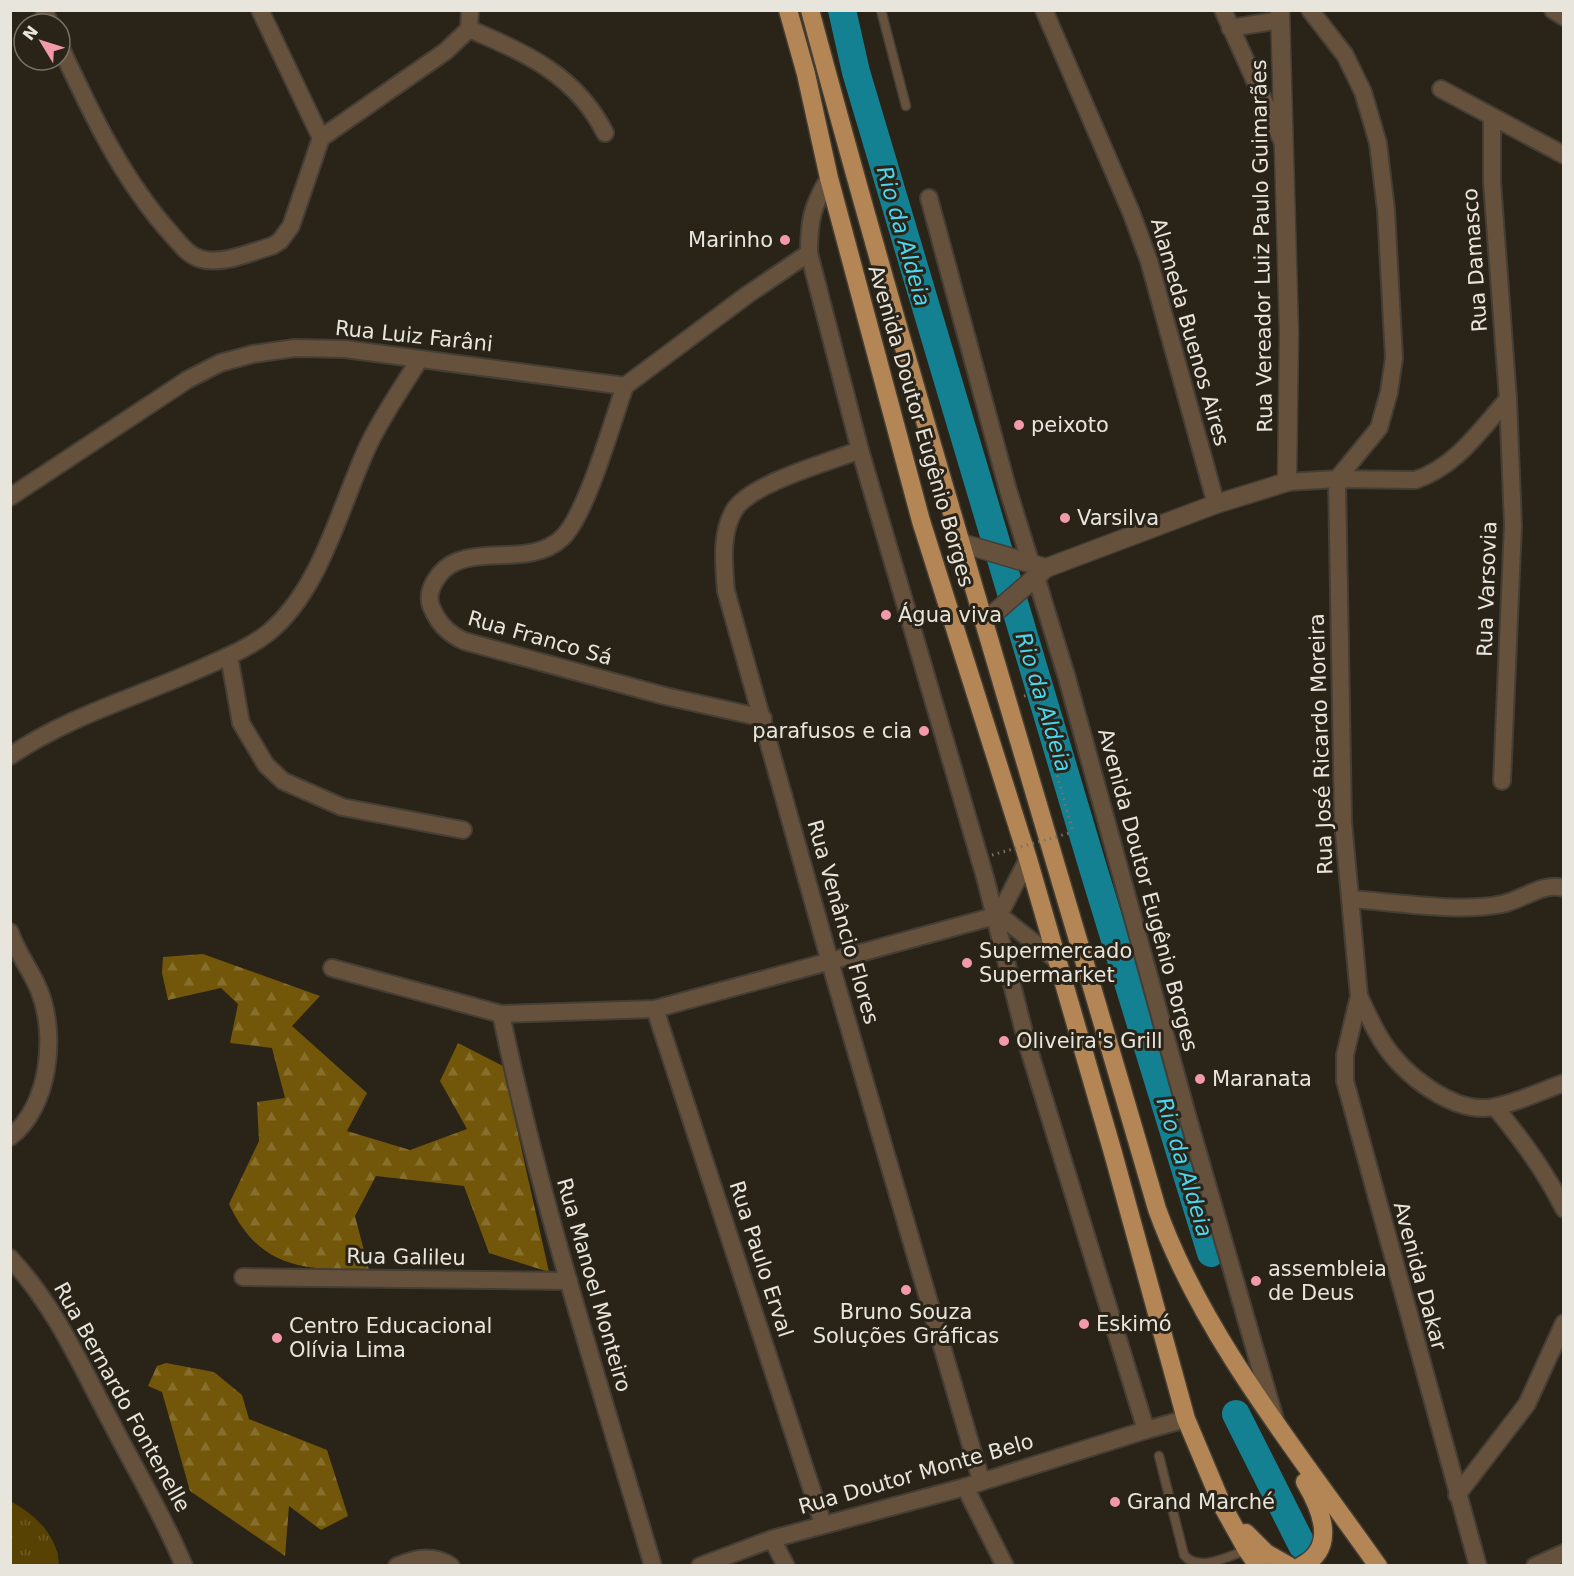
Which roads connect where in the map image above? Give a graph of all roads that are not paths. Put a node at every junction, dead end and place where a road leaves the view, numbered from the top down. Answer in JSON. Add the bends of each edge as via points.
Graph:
{"nodes":[{"id":1,"x":260,"y":10,"type":"edge"},
{"id":2,"x":470,"y":10,"type":"edge"},
{"id":3,"x":788,"y":10,"type":"edge"},
{"id":4,"x":810,"y":10,"type":"edge"},
{"id":5,"x":881,"y":10,"type":"edge"},
{"id":6,"x":1044,"y":10,"type":"edge"},
{"id":7,"x":1223,"y":10,"type":"edge"},
{"id":8,"x":1310,"y":10,"type":"edge"},
{"id":9,"x":1553,"y":10,"type":"edge"},
{"id":10,"x":1280,"y":15,"type":"edge"},
{"id":11,"x":1563,"y":17,"type":"edge"},
{"id":12,"x":1230,"y":28,"type":"junction"},
{"id":13,"x":469,"y":30,"type":"junction"},
{"id":14,"x":72,"y":72,"type":"edge"},
{"id":15,"x":1441,"y":88,"type":"dead end"},
{"id":16,"x":906,"y":106,"type":"dead end"},
{"id":17,"x":1492,"y":117,"type":"junction"},
{"id":18,"x":605,"y":133,"type":"dead end"},
{"id":19,"x":321,"y":138,"type":"junction"},
{"id":20,"x":1284,"y":146,"type":"junction"},
{"id":21,"x":1563,"y":155,"type":"edge"},
{"id":22,"x":829,"y":178,"type":"junction"},
{"id":23,"x":929,"y":198,"type":"dead end"},
{"id":24,"x":809,"y":253,"type":"junction"},
{"id":25,"x":419,"y":360,"type":"junction"},
{"id":26,"x":625,"y":386,"type":"junction"},
{"id":27,"x":1508,"y":399,"type":"junction"},
{"id":28,"x":860,"y":450,"type":"junction"},
{"id":29,"x":1337,"y":479,"type":"junction"},
{"id":30,"x":1287,"y":482,"type":"junction"},
{"id":31,"x":10,"y":497,"type":"edge"},
{"id":32,"x":1216,"y":504,"type":"junction"},
{"id":33,"x":961,"y":543,"type":"junction"},
{"id":34,"x":1032,"y":571,"type":"junction"},
{"id":35,"x":984,"y":622,"type":"junction"},
{"id":36,"x":229,"y":656,"type":"junction"},
{"id":37,"x":764,"y":718,"type":"junction"},
{"id":38,"x":10,"y":756,"type":"edge"},
{"id":39,"x":1502,"y":782,"type":"dead end"},
{"id":40,"x":463,"y":830,"type":"dead end"},
{"id":41,"x":1028,"y":860,"type":"junction"},
{"id":42,"x":1563,"y":888,"type":"edge"},
{"id":43,"x":1351,"y":898,"type":"junction"},
{"id":44,"x":996,"y":916,"type":"junction"},
{"id":45,"x":12,"y":943,"type":"edge"},
{"id":46,"x":1055,"y":959,"type":"junction"},
{"id":47,"x":830,"y":962,"type":"junction"},
{"id":48,"x":332,"y":968,"type":"dead end"},
{"id":49,"x":1359,"y":996,"type":"junction"},
{"id":50,"x":656,"y":1009,"type":"junction"},
{"id":51,"x":501,"y":1014,"type":"junction"},
{"id":52,"x":1563,"y":1083,"type":"edge"},
{"id":53,"x":1495,"y":1107,"type":"junction"},
{"id":54,"x":10,"y":1137,"type":"edge"},
{"id":55,"x":1563,"y":1209,"type":"edge"},
{"id":56,"x":1173,"y":1255,"type":"junction"},
{"id":57,"x":10,"y":1257,"type":"edge"},
{"id":58,"x":243,"y":1277,"type":"dead end"},
{"id":59,"x":569,"y":1281,"type":"junction"},
{"id":60,"x":1563,"y":1323,"type":"edge"},
{"id":61,"x":1186,"y":1419,"type":"junction"},
{"id":62,"x":1276,"y":1422,"type":"junction"},
{"id":63,"x":1146,"y":1430,"type":"junction"},
{"id":64,"x":1159,"y":1456,"type":"dead end"},
{"id":65,"x":981,"y":1480,"type":"junction"},
{"id":66,"x":965,"y":1487,"type":"junction"},
{"id":67,"x":1457,"y":1495,"type":"junction"},
{"id":68,"x":1223,"y":1507,"type":"junction"},
{"id":69,"x":823,"y":1524,"type":"junction"},
{"id":70,"x":772,"y":1539,"type":"junction"},
{"id":71,"x":1247,"y":1550,"type":"junction"},
{"id":72,"x":1563,"y":1553,"type":"edge"},
{"id":73,"x":184,"y":1566,"type":"edge"},
{"id":74,"x":398,"y":1566,"type":"edge"},
{"id":75,"x":451,"y":1566,"type":"edge"},
{"id":76,"x":653,"y":1566,"type":"edge"},
{"id":77,"x":700,"y":1566,"type":"edge"},
{"id":78,"x":786,"y":1566,"type":"edge"},
{"id":79,"x":1005,"y":1566,"type":"edge"},
{"id":80,"x":1258,"y":1566,"type":"edge"},
{"id":81,"x":1289,"y":1566,"type":"edge"},
{"id":82,"x":1301,"y":1566,"type":"edge"},
{"id":83,"x":1378,"y":1566,"type":"edge"},
{"id":84,"x":1478,"y":1566,"type":"edge"},
{"id":85,"x":1535,"y":1566,"type":"edge"}],
"edges":[{"from":1,"to":19,"type":"street"},
{"from":2,"to":13,"type":"street"},
{"from":3,"to":22,"type":"highway","name":"Avenida Doutor Eugênio Borges"},
{"from":4,"to":33,"type":"highway","name":"Avenida Doutor Eugênio Borges","via":[[903,352]]},
{"from":5,"to":16,"type":"lane"},
{"from":6,"to":32,"type":"street","name":"Alameda Buenos Aires","via":[[1149,261]]},
{"from":7,"to":12,"type":"street"},
{"from":8,"to":29,"type":"street","via":[[1345,55],[1364,92],[1378,142],[1386,210],[1394,358],[1389,392],[1379,428]]},
{"from":9,"to":11,"type":"street"},
{"from":10,"to":12,"type":"street"},
{"from":10,"to":20,"type":"street","name":"Rua Vereador Luiz Paulo Guimarães"},
{"from":12,"to":20,"type":"street"},
{"from":13,"to":18,"type":"street","via":[[520,50],[569,83],[594,110]]},
{"from":13,"to":19,"type":"street","via":[[446,51]]},
{"from":14,"to":19,"type":"street","via":[[129,179],[186,251],[202,260],[226,259],[280,241],[291,226]]},
{"from":15,"to":17,"type":"street"},
{"from":17,"to":21,"type":"street"},
{"from":17,"to":27,"type":"street","name":"Rua Damasco","via":[[1492,182]]},
{"from":20,"to":30,"type":"street","name":"Rua Vereador Luiz Paulo Guimarães","via":[[1289,333]]},
{"from":22,"to":24,"type":"street","via":[[815,201],[809,224]]},
{"from":22,"to":41,"type":"highway","name":"Avenida Doutor Eugênio Borges","via":[[921,521]]},
{"from":23,"to":34,"type":"street","name":"Avenida Doutor Eugênio Borges"},
{"from":24,"to":26,"type":"street"},
{"from":24,"to":28,"type":"street"},
{"from":25,"to":26,"type":"street","name":"Rua Luiz Farâni"},
{"from":25,"to":31,"type":"street","name":"Rua Luiz Farâni","via":[[345,349],[295,348],[220,363],[187,380]]},
{"from":25,"to":36,"type":"street","via":[[369,445],[306,588],[288,614],[268,633]]},
{"from":26,"to":37,"type":"street","name":"Rua Franco Sá","via":[[590,487],[561,538],[532,552],[456,562],[435,579],[430,601],[434,613],[450,635],[464,641],[665,696]]},
{"from":27,"to":29,"type":"street","via":[[1465,448],[1443,468],[1426,476],[1415,480]]},
{"from":27,"to":39,"type":"street","name":"Rua Varsovia","via":[[1512,559]]},
{"from":28,"to":37,"type":"street","name":"Rua Venâncio Flores","via":[[771,483],[748,496],[735,509],[727,529],[723,558],[726,591]]},
{"from":28,"to":44,"type":"street"},
{"from":29,"to":30,"type":"street"},
{"from":29,"to":43,"type":"street","name":"Rua José Ricardo Moreira","via":[[1342,822]]},
{"from":30,"to":32,"type":"street"},
{"from":32,"to":34,"type":"street"},
{"from":33,"to":34,"type":"street","name":"Avenida Doutor Eugênio Borges"},
{"from":33,"to":35,"type":"highway","name":"Avenida Doutor Eugênio Borges"},
{"from":34,"to":35,"type":"street"},
{"from":34,"to":62,"type":"street","name":"Avenida Doutor Eugênio Borges","via":[[1066,678]]},
{"from":35,"to":56,"type":"highway","name":"Avenida Doutor Eugênio Borges"},
{"from":36,"to":38,"type":"street","via":[[38,737]]},
{"from":36,"to":40,"type":"street","via":[[242,723],[266,765],[283,781],[342,807]]},
{"from":37,"to":47,"type":"street","name":"Rua Venâncio Flores"},
{"from":41,"to":44,"type":"street"},
{"from":41,"to":46,"type":"highway","name":"Avenida Doutor Eugênio Borges"},
{"from":42,"to":43,"type":"street","name":"Rua José Ricardo Moreira","via":[[1546,888],[1501,904],[1437,906]]},
{"from":43,"to":49,"type":"street"},
{"from":44,"to":46,"type":"street"},
{"from":44,"to":47,"type":"street"},
{"from":44,"to":63,"type":"street","via":[[1026,1040]]},
{"from":45,"to":54,"type":"street","via":[[39,990],[48,1016],[49,1039],[46,1069],[34,1108]]},
{"from":46,"to":61,"type":"highway","name":"Avenida Doutor Eugênio Borges"},
{"from":47,"to":50,"type":"street"},
{"from":47,"to":65,"type":"street","name":"Rua Venâncio Flores"},
{"from":48,"to":51,"type":"street"},
{"from":49,"to":53,"type":"street","via":[[1382,1042],[1437,1095],[1461,1107]]},
{"from":49,"to":67,"type":"street","name":"Avenida Dakar","via":[[1345,1055],[1347,1092]]},
{"from":50,"to":51,"type":"street"},
{"from":50,"to":69,"type":"street","name":"Rua Paulo Erval"},
{"from":51,"to":59,"type":"street","name":"Rua Manoel Monteiro","via":[[518,1096]]},
{"from":52,"to":53,"type":"street"},
{"from":53,"to":55,"type":"street","via":[[1548,1177]]},
{"from":56,"to":62,"type":"highway","name":"Avenida Doutor Eugênio Borges"},
{"from":56,"to":82,"type":"highway","via":[[1181,1287],[1232,1377],[1318,1503],[1325,1527],[1323,1537],[1314,1557]]},
{"from":57,"to":73,"type":"street","name":"Rua Bernardo Fontenelle","via":[[40,1290],[63,1329],[162,1514]]},
{"from":58,"to":59,"type":"street","name":"Rua Galileu"},
{"from":59,"to":76,"type":"street","name":"Rua Manoel Monteiro"},
{"from":60,"to":67,"type":"street","via":[[1527,1404]]},
{"from":61,"to":63,"type":"street","name":"Rua Doutor Monte Belo"},
{"from":61,"to":68,"type":"highway","name":"Avenida Doutor Eugênio Borges"},
{"from":62,"to":83,"type":"highway","name":"Avenida Doutor Eugênio Borges"},
{"from":63,"to":65,"type":"street","name":"Rua Doutor Monte Belo"},
{"from":64,"to":71,"type":"lane","via":[[1189,1562],[1198,1565]]},
{"from":65,"to":66,"type":"street","name":"Rua Doutor Monte Belo"},
{"from":66,"to":69,"type":"street","name":"Rua Doutor Monte Belo"},
{"from":66,"to":79,"type":"street"},
{"from":67,"to":84,"type":"street","name":"Avenida Dakar"},
{"from":68,"to":71,"type":"highway","name":"Avenida Doutor Eugênio Borges"},
{"from":68,"to":81,"type":"highway","via":[[1266,1553]]},
{"from":69,"to":70,"type":"street","name":"Rua Doutor Monte Belo"},
{"from":70,"to":77,"type":"street","name":"Rua Doutor Monte Belo"},
{"from":70,"to":78,"type":"street"},
{"from":71,"to":80,"type":"highway","name":"Avenida Doutor Eugênio Borges"},
{"from":72,"to":85,"type":"street"},
{"from":74,"to":75,"type":"street","via":[[419,1557]]}]}
